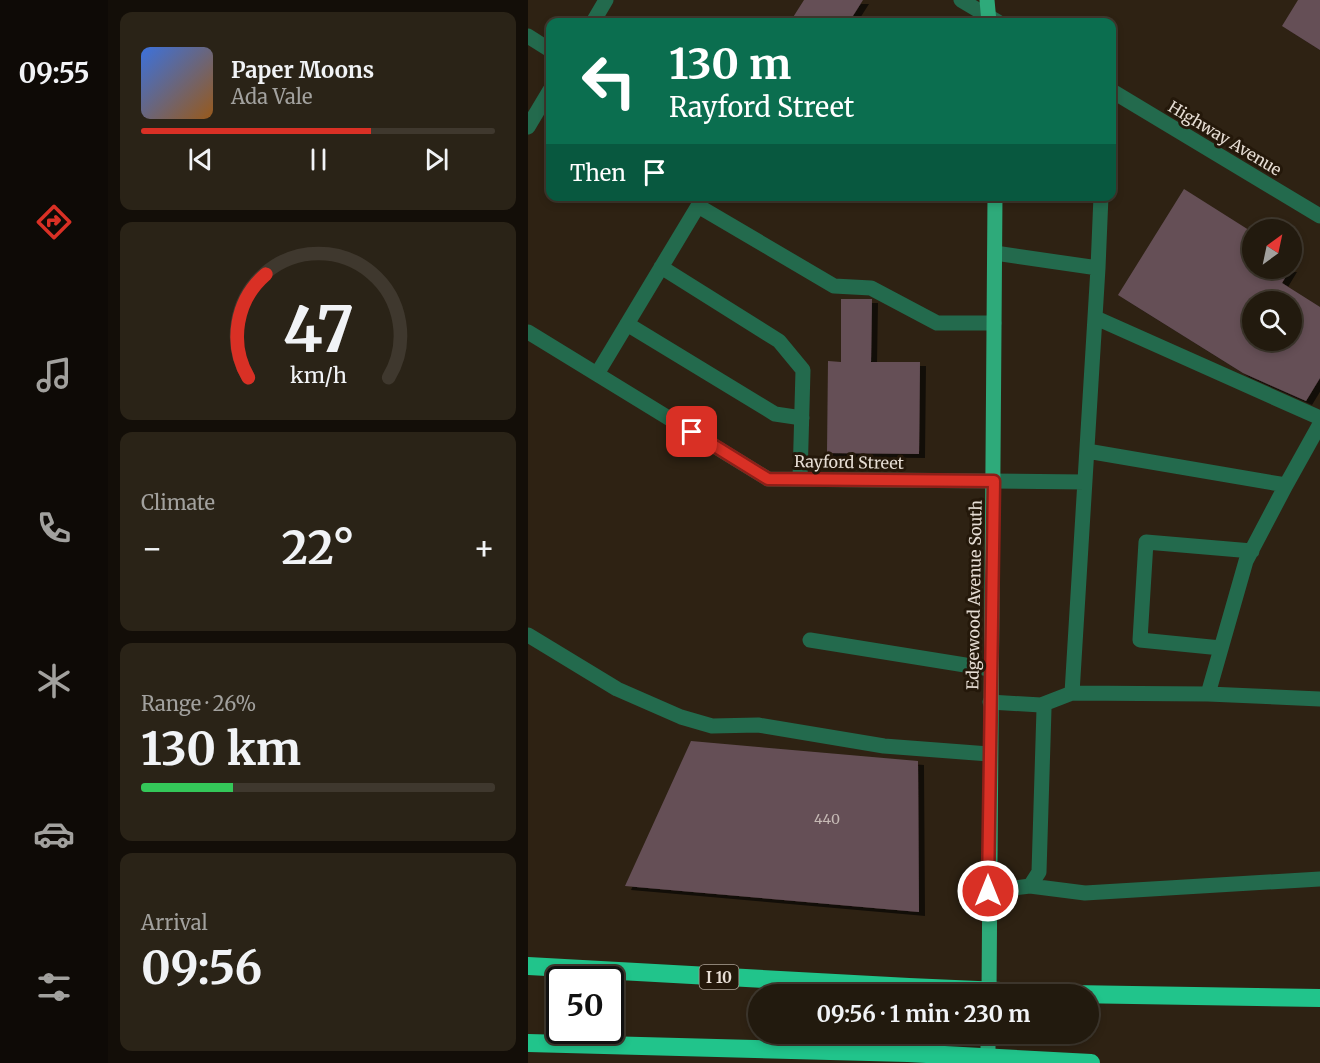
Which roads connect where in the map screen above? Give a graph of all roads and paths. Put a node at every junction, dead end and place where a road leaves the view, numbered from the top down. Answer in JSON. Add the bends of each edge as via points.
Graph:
{"nodes":[{"id":1,"x":606,"y":0,"type":"edge"},
{"id":2,"x":961,"y":0,"type":"edge"},
{"id":3,"x":987,"y":0,"type":"edge"},
{"id":4,"x":595,"y":18,"type":"edge"},
{"id":5,"x":988,"y":18,"type":"edge"},
{"id":6,"x":991,"y":18,"type":"edge"},
{"id":7,"x":528,"y":36,"type":"edge"},
{"id":8,"x":546,"y":47,"type":"edge"},
{"id":9,"x":1116,"y":93,"type":"edge"},
{"id":10,"x":546,"y":97,"type":"edge"},
{"id":11,"x":528,"y":127,"type":"edge"},
{"id":12,"x":995,"y":201,"type":"edge"},
{"id":13,"x":1101,"y":201,"type":"edge"},
{"id":14,"x":1317,"y":209,"type":"edge"},
{"id":15,"x":995,"y":253,"type":"junction"},
{"id":16,"x":661,"y":267,"type":"junction"},
{"id":17,"x":1098,"y":268,"type":"junction"},
{"id":18,"x":1096,"y":318,"type":"junction"},
{"id":19,"x":994,"y":323,"type":"junction"},
{"id":20,"x":627,"y":324,"type":"junction"},
{"id":21,"x":528,"y":332,"type":"edge"},
{"id":22,"x":597,"y":374,"type":"junction"},
{"id":23,"x":802,"y":418,"type":"junction"},
{"id":24,"x":1320,"y":418,"type":"edge"},
{"id":25,"x":1320,"y":424,"type":"edge"},
{"id":26,"x":1087,"y":451,"type":"junction"},
{"id":27,"x":800,"y":479,"type":"junction"},
{"id":28,"x":994,"y":481,"type":"junction"},
{"id":29,"x":1085,"y":482,"type":"junction"},
{"id":30,"x":1286,"y":485,"type":"junction"},
{"id":31,"x":1252,"y":551,"type":"junction"},
{"id":32,"x":528,"y":635,"type":"edge"},
{"id":33,"x":810,"y":640,"type":"dead end"},
{"id":34,"x":1221,"y":648,"type":"junction"},
{"id":35,"x":990,"y":669,"type":"junction"},
{"id":36,"x":1072,"y":693,"type":"junction"},
{"id":37,"x":1208,"y":694,"type":"junction"},
{"id":38,"x":1320,"y":699,"type":"edge"},
{"id":39,"x":990,"y":702,"type":"junction"},
{"id":40,"x":1041,"y":705,"type":"junction"},
{"id":41,"x":989,"y":754,"type":"junction"},
{"id":42,"x":1320,"y":879,"type":"edge"},
{"id":43,"x":1030,"y":886,"type":"junction"},
{"id":44,"x":988,"y":891,"type":"junction"},
{"id":45,"x":528,"y":966,"type":"edge"},
{"id":46,"x":855,"y":984,"type":"edge"},
{"id":47,"x":989,"y":984,"type":"edge"},
{"id":48,"x":1099,"y":994,"type":"edge"},
{"id":49,"x":1320,"y":998,"type":"edge"},
{"id":50,"x":528,"y":1043,"type":"edge"},
{"id":51,"x":988,"y":1044,"type":"edge"},
{"id":52,"x":1077,"y":1062,"type":"edge"},
{"id":53,"x":988,"y":1063,"type":"edge"},
{"id":54,"x":1091,"y":1063,"type":"edge"}],
"edges":[{"from":1,"to":4,"type":"street"},
{"from":2,"to":5,"type":"street"},
{"from":3,"to":6,"type":"main road"},
{"from":7,"to":8,"type":"street"},
{"from":9,"to":14,"type":"street","name":"Highway Avenue"},
{"from":10,"to":11,"type":"street"},
{"from":12,"to":15,"type":"main road","name":"Edgewood Avenue South"},
{"from":13,"to":17,"type":"street"},
{"from":15,"to":17,"type":"street"},
{"from":15,"to":19,"type":"main road","name":"Edgewood Avenue South"},
{"from":16,"to":19,"type":"street","via":[[698,206],[834,286],[871,288],[937,322]]},
{"from":16,"to":20,"type":"street"},
{"from":16,"to":23,"type":"street","via":[[779,341],[803,370]]},
{"from":17,"to":18,"type":"street"},
{"from":18,"to":24,"type":"street"},
{"from":18,"to":26,"type":"street"},
{"from":19,"to":28,"type":"main road","name":"Edgewood Avenue South"},
{"from":20,"to":22,"type":"street"},
{"from":20,"to":23,"type":"street","via":[[775,414]]},
{"from":21,"to":22,"type":"street","name":"Rayford Street"},
{"from":22,"to":27,"type":"street","name":"Rayford Street","via":[[768,479]]},
{"from":23,"to":27,"type":"street"},
{"from":25,"to":30,"type":"street"},
{"from":26,"to":29,"type":"street"},
{"from":26,"to":30,"type":"street"},
{"from":27,"to":28,"type":"street","name":"Rayford Street"},
{"from":28,"to":29,"type":"street","name":"Rayford Street"},
{"from":28,"to":35,"type":"main road","name":"Edgewood Avenue South"},
{"from":29,"to":36,"type":"street"},
{"from":30,"to":31,"type":"street"},
{"from":31,"to":34,"type":"street"},
{"from":31,"to":34,"type":"street","via":[[1146,542],[1140,640]]},
{"from":32,"to":41,"type":"street","via":[[617,689],[711,726],[758,725],[884,746]]},
{"from":33,"to":35,"type":"street"},
{"from":34,"to":37,"type":"street"},
{"from":35,"to":39,"type":"main road","name":"Edgewood Avenue South"},
{"from":36,"to":37,"type":"street"},
{"from":36,"to":40,"type":"street"},
{"from":37,"to":38,"type":"street"},
{"from":39,"to":40,"type":"street"},
{"from":39,"to":41,"type":"main road","name":"Edgewood Avenue South"},
{"from":40,"to":43,"type":"street","via":[[1044,709],[1039,872]]},
{"from":41,"to":44,"type":"main road","name":"Edgewood Avenue South"},
{"from":42,"to":43,"type":"street","via":[[1084,893]]},
{"from":43,"to":44,"type":"street"},
{"from":44,"to":47,"type":"main road","name":"Edgewood Avenue South"},
{"from":45,"to":46,"type":"highway","number":"I 10"},
{"from":48,"to":49,"type":"highway","number":"I 10"},
{"from":50,"to":52,"type":"highway","via":[[908,1053]]},
{"from":51,"to":53,"type":"main road"},
{"from":52,"to":54,"type":"highway"}]}
